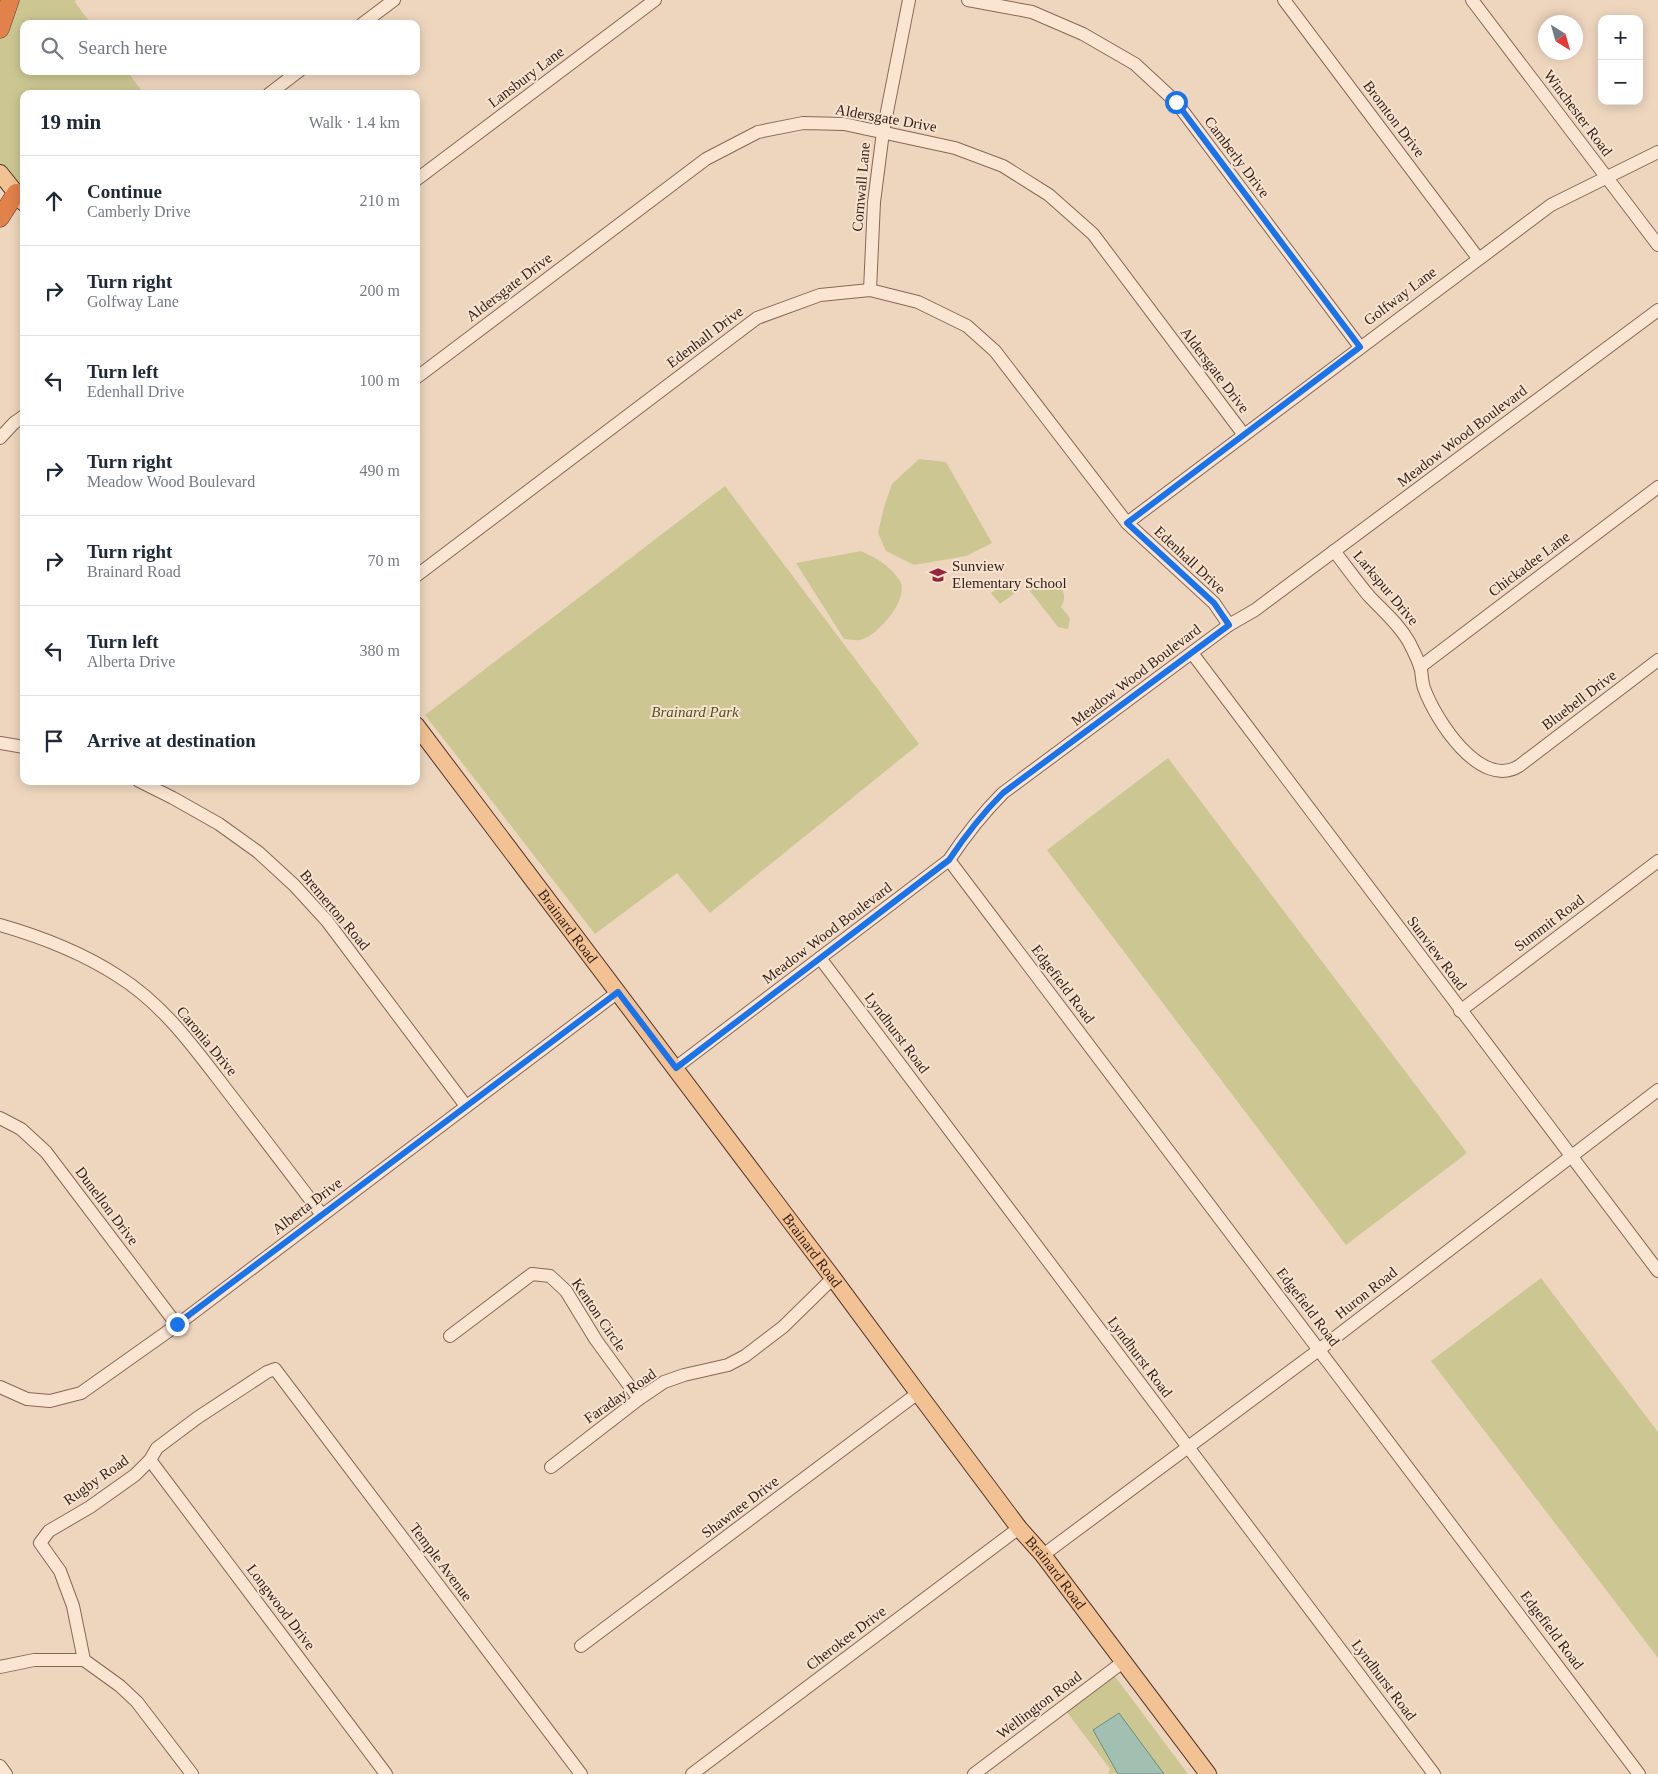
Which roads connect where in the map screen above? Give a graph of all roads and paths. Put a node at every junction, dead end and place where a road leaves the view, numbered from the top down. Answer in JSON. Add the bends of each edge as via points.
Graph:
{"nodes":[{"id":1,"x":10,"y":0,"type":"edge"},
{"id":2,"x":394,"y":0,"type":"edge"},
{"id":3,"x":655,"y":0,"type":"edge"},
{"id":4,"x":909,"y":0,"type":"edge"},
{"id":5,"x":968,"y":0,"type":"edge"},
{"id":6,"x":1284,"y":0,"type":"edge"},
{"id":7,"x":1472,"y":0,"type":"edge"},
{"id":8,"x":367,"y":20,"type":"edge"},
{"id":9,"x":0,"y":29,"type":"edge"},
{"id":10,"x":294,"y":75,"type":"edge"},
{"id":11,"x":274,"y":90,"type":"edge"},
{"id":12,"x":883,"y":132,"type":"junction"},
{"id":13,"x":1658,"y":152,"type":"edge"},
{"id":14,"x":0,"y":172,"type":"edge"},
{"id":15,"x":420,"y":177,"type":"edge"},
{"id":16,"x":1606,"y":178,"type":"junction"},
{"id":17,"x":20,"y":198,"type":"edge"},
{"id":18,"x":0,"y":218,"type":"edge"},
{"id":19,"x":1658,"y":245,"type":"edge"},
{"id":20,"x":1478,"y":258,"type":"junction"},
{"id":21,"x":870,"y":290,"type":"junction"},
{"id":22,"x":1658,"y":310,"type":"edge"},
{"id":23,"x":1360,"y":347,"type":"junction"},
{"id":24,"x":420,"y":375,"type":"edge"},
{"id":25,"x":20,"y":419,"type":"edge"},
{"id":26,"x":1244,"y":435,"type":"junction"},
{"id":27,"x":0,"y":438,"type":"edge"},
{"id":28,"x":1658,"y":487,"type":"edge"},
{"id":29,"x":1127,"y":523,"type":"junction"},
{"id":30,"x":1334,"y":551,"type":"junction"},
{"id":31,"x":420,"y":573,"type":"edge"},
{"id":32,"x":1229,"y":625,"type":"junction"},
{"id":33,"x":1192,"y":653,"type":"junction"},
{"id":34,"x":1658,"y":660,"type":"edge"},
{"id":35,"x":1420,"y":667,"type":"junction"},
{"id":36,"x":420,"y":730,"type":"edge"},
{"id":37,"x":0,"y":743,"type":"edge"},
{"id":38,"x":20,"y":746,"type":"edge"},
{"id":39,"x":1519,"y":766,"type":"joint"},
{"id":40,"x":146,"y":785,"type":"edge"},
{"id":41,"x":949,"y":860,"type":"junction"},
{"id":42,"x":1658,"y":861,"type":"edge"},
{"id":43,"x":0,"y":925,"type":"edge"},
{"id":44,"x":820,"y":958,"type":"junction"},
{"id":45,"x":618,"y":992,"type":"junction"},
{"id":46,"x":1460,"y":1010,"type":"junction"},
{"id":47,"x":676,"y":1068,"type":"junction"},
{"id":48,"x":1658,"y":1090,"type":"edge"},
{"id":49,"x":466,"y":1106,"type":"junction"},
{"id":50,"x":0,"y":1118,"type":"edge"},
{"id":51,"x":1571,"y":1156,"type":"junction"},
{"id":52,"x":322,"y":1214,"type":"junction"},
{"id":53,"x":1658,"y":1271,"type":"edge"},
{"id":54,"x":833,"y":1278,"type":"junction"},
{"id":55,"x":177,"y":1324,"type":"junction"},
{"id":56,"x":450,"y":1336,"type":"dead end"},
{"id":57,"x":1320,"y":1349,"type":"junction"},
{"id":58,"x":275,"y":1369,"type":"joint"},
{"id":59,"x":0,"y":1387,"type":"edge"},
{"id":60,"x":918,"y":1393,"type":"junction"},
{"id":61,"x":639,"y":1399,"type":"junction"},
{"id":62,"x":1187,"y":1447,"type":"junction"},
{"id":63,"x":150,"y":1460,"type":"junction"},
{"id":64,"x":551,"y":1467,"type":"dead end"},
{"id":65,"x":1019,"y":1528,"type":"junction"},
{"id":66,"x":1043,"y":1555,"type":"junction"},
{"id":67,"x":581,"y":1646,"type":"dead end"},
{"id":68,"x":84,"y":1660,"type":"junction"},
{"id":69,"x":1123,"y":1662,"type":"junction"},
{"id":70,"x":0,"y":1667,"type":"edge"},
{"id":71,"x":0,"y":1766,"type":"edge"},
{"id":72,"x":6,"y":1774,"type":"edge"},
{"id":73,"x":192,"y":1774,"type":"edge"},
{"id":74,"x":386,"y":1774,"type":"edge"},
{"id":75,"x":581,"y":1774,"type":"edge"},
{"id":76,"x":692,"y":1774,"type":"edge"},
{"id":77,"x":974,"y":1774,"type":"edge"},
{"id":78,"x":1208,"y":1774,"type":"edge"},
{"id":79,"x":1434,"y":1774,"type":"edge"},
{"id":80,"x":1639,"y":1774,"type":"edge"}],
"edges":[{"from":1,"to":9,"type":"highway"},
{"from":2,"to":8,"type":"street"},
{"from":3,"to":15,"type":"street","name":"Lansbury Lane"},
{"from":4,"to":12,"type":"street","name":"Cornwall Lane"},
{"from":5,"to":23,"type":"street","name":"Camberly Drive","via":[[1032,12],[1083,34],[1135,64],[1176,102]]},
{"from":6,"to":20,"type":"street","name":"Bromton Drive"},
{"from":7,"to":16,"type":"street","name":"Winchester Road"},
{"from":10,"to":11,"type":"street"},
{"from":12,"to":21,"type":"street","name":"Cornwall Lane","via":[[874,202]]},
{"from":12,"to":24,"type":"street","name":"Aldersgate Drive","via":[[844,124],[803,123],[749,136],[706,159]]},
{"from":12,"to":26,"type":"street","name":"Aldersgate Drive","via":[[955,148],[1003,166],[1049,195],[1092,234]]},
{"from":13,"to":16,"type":"street","name":"Golfway Lane"},
{"from":14,"to":17,"type":"main road"},
{"from":16,"to":19,"type":"street","name":"Winchester Road"},
{"from":16,"to":20,"type":"street","name":"Golfway Lane","via":[[1551,205]]},
{"from":17,"to":18,"type":"highway"},
{"from":20,"to":23,"type":"street","name":"Golfway Lane"},
{"from":21,"to":29,"type":"street","name":"Edenhall Drive","via":[[918,302],[967,326],[995,351]]},
{"from":21,"to":31,"type":"street","name":"Edenhall Drive","via":[[820,295],[757,318]]},
{"from":22,"to":30,"type":"street","name":"Meadow Wood Boulevard"},
{"from":23,"to":26,"type":"street","name":"Golfway Lane"},
{"from":25,"to":27,"type":"street"},
{"from":26,"to":29,"type":"street","name":"Golfway Lane"},
{"from":28,"to":35,"type":"street","name":"Chickadee Lane"},
{"from":29,"to":32,"type":"street","name":"Edenhall Drive","via":[[1214,603]]},
{"from":30,"to":32,"type":"street","name":"Meadow Wood Boulevard","via":[[1256,610]]},
{"from":30,"to":35,"type":"street","name":"Larkspur Drive","via":[[1408,641]]},
{"from":32,"to":33,"type":"street","name":"Meadow Wood Boulevard"},
{"from":33,"to":41,"type":"street","name":"Meadow Wood Boulevard","via":[[1003,793],[963,838]]},
{"from":33,"to":46,"type":"street","name":"Sunview Road"},
{"from":34,"to":39,"type":"street","name":"Bluebell Drive"},
{"from":35,"to":39,"type":"street","name":"Larkspur Drive","via":[[1424,687],[1435,712],[1466,752],[1493,770],[1504,772]]},
{"from":36,"to":45,"type":"main road","name":"Brainard Road"},
{"from":37,"to":38,"type":"street"},
{"from":40,"to":49,"type":"street","name":"Bremerton Road","via":[[219,824],[258,852],[294,885],[327,921]]},
{"from":41,"to":44,"type":"street","name":"Meadow Wood Boulevard"},
{"from":41,"to":57,"type":"street","name":"Edgefield Road"},
{"from":42,"to":46,"type":"street","name":"Summit Road"},
{"from":43,"to":52,"type":"street","name":"Caronia Drive","via":[[83,955],[120,976],[151,1002],[183,1033]]},
{"from":44,"to":47,"type":"street","name":"Meadow Wood Boulevard"},
{"from":44,"to":62,"type":"street","name":"Lyndhurst Road"},
{"from":45,"to":47,"type":"main road","name":"Brainard Road"},
{"from":45,"to":49,"type":"street","name":"Alberta Drive"},
{"from":46,"to":51,"type":"street","name":"Sunview Road"},
{"from":47,"to":54,"type":"main road","name":"Brainard Road"},
{"from":48,"to":51,"type":"street","name":"Huron Road"},
{"from":49,"to":52,"type":"street","name":"Alberta Drive"},
{"from":50,"to":55,"type":"street","name":"Dunellon Drive","via":[[21,1129],[46,1152]]},
{"from":51,"to":53,"type":"street","name":"Sunview Road"},
{"from":51,"to":57,"type":"street","name":"Huron Road"},
{"from":52,"to":55,"type":"street","name":"Alberta Drive"},
{"from":54,"to":60,"type":"main road","name":"Brainard Road"},
{"from":54,"to":61,"type":"street","name":"Faraday Road","via":[[783,1327],[744,1356],[728,1365],[664,1382]]},
{"from":55,"to":59,"type":"street","name":"Alberta Drive","via":[[81,1392],[50,1401],[27,1400]]},
{"from":56,"to":61,"type":"street","name":"Kenton Circle","via":[[532,1274],[550,1276],[566,1291],[596,1340]]},
{"from":57,"to":62,"type":"street","name":"Huron Road"},
{"from":57,"to":80,"type":"street","name":"Edgefield Road"},
{"from":58,"to":63,"type":"street","name":"Rugby Road","via":[[197,1418],[157,1448]]},
{"from":58,"to":75,"type":"street","name":"Temple Avenue"},
{"from":60,"to":65,"type":"main road","name":"Brainard Road"},
{"from":60,"to":67,"type":"street","name":"Shawnee Drive"},
{"from":61,"to":64,"type":"street","name":"Faraday Road"},
{"from":62,"to":66,"type":"street","name":"Huron Road"},
{"from":62,"to":79,"type":"street","name":"Lyndhurst Road"},
{"from":63,"to":68,"type":"street","name":"Rugby Road","via":[[135,1475],[90,1507],[49,1531],[40,1543],[60,1571],[72,1604]]},
{"from":63,"to":74,"type":"street","name":"Longwood Drive"},
{"from":65,"to":66,"type":"main road","name":"Brainard Road"},
{"from":65,"to":76,"type":"street","name":"Cherokee Drive"},
{"from":66,"to":69,"type":"main road","name":"Brainard Road"},
{"from":68,"to":70,"type":"street","via":[[34,1660]]},
{"from":68,"to":73,"type":"street","via":[[137,1702]]},
{"from":69,"to":77,"type":"street","name":"Wellington Road"},
{"from":69,"to":78,"type":"main road","name":"Brainard Road"},
{"from":71,"to":72,"type":"street"}]}
